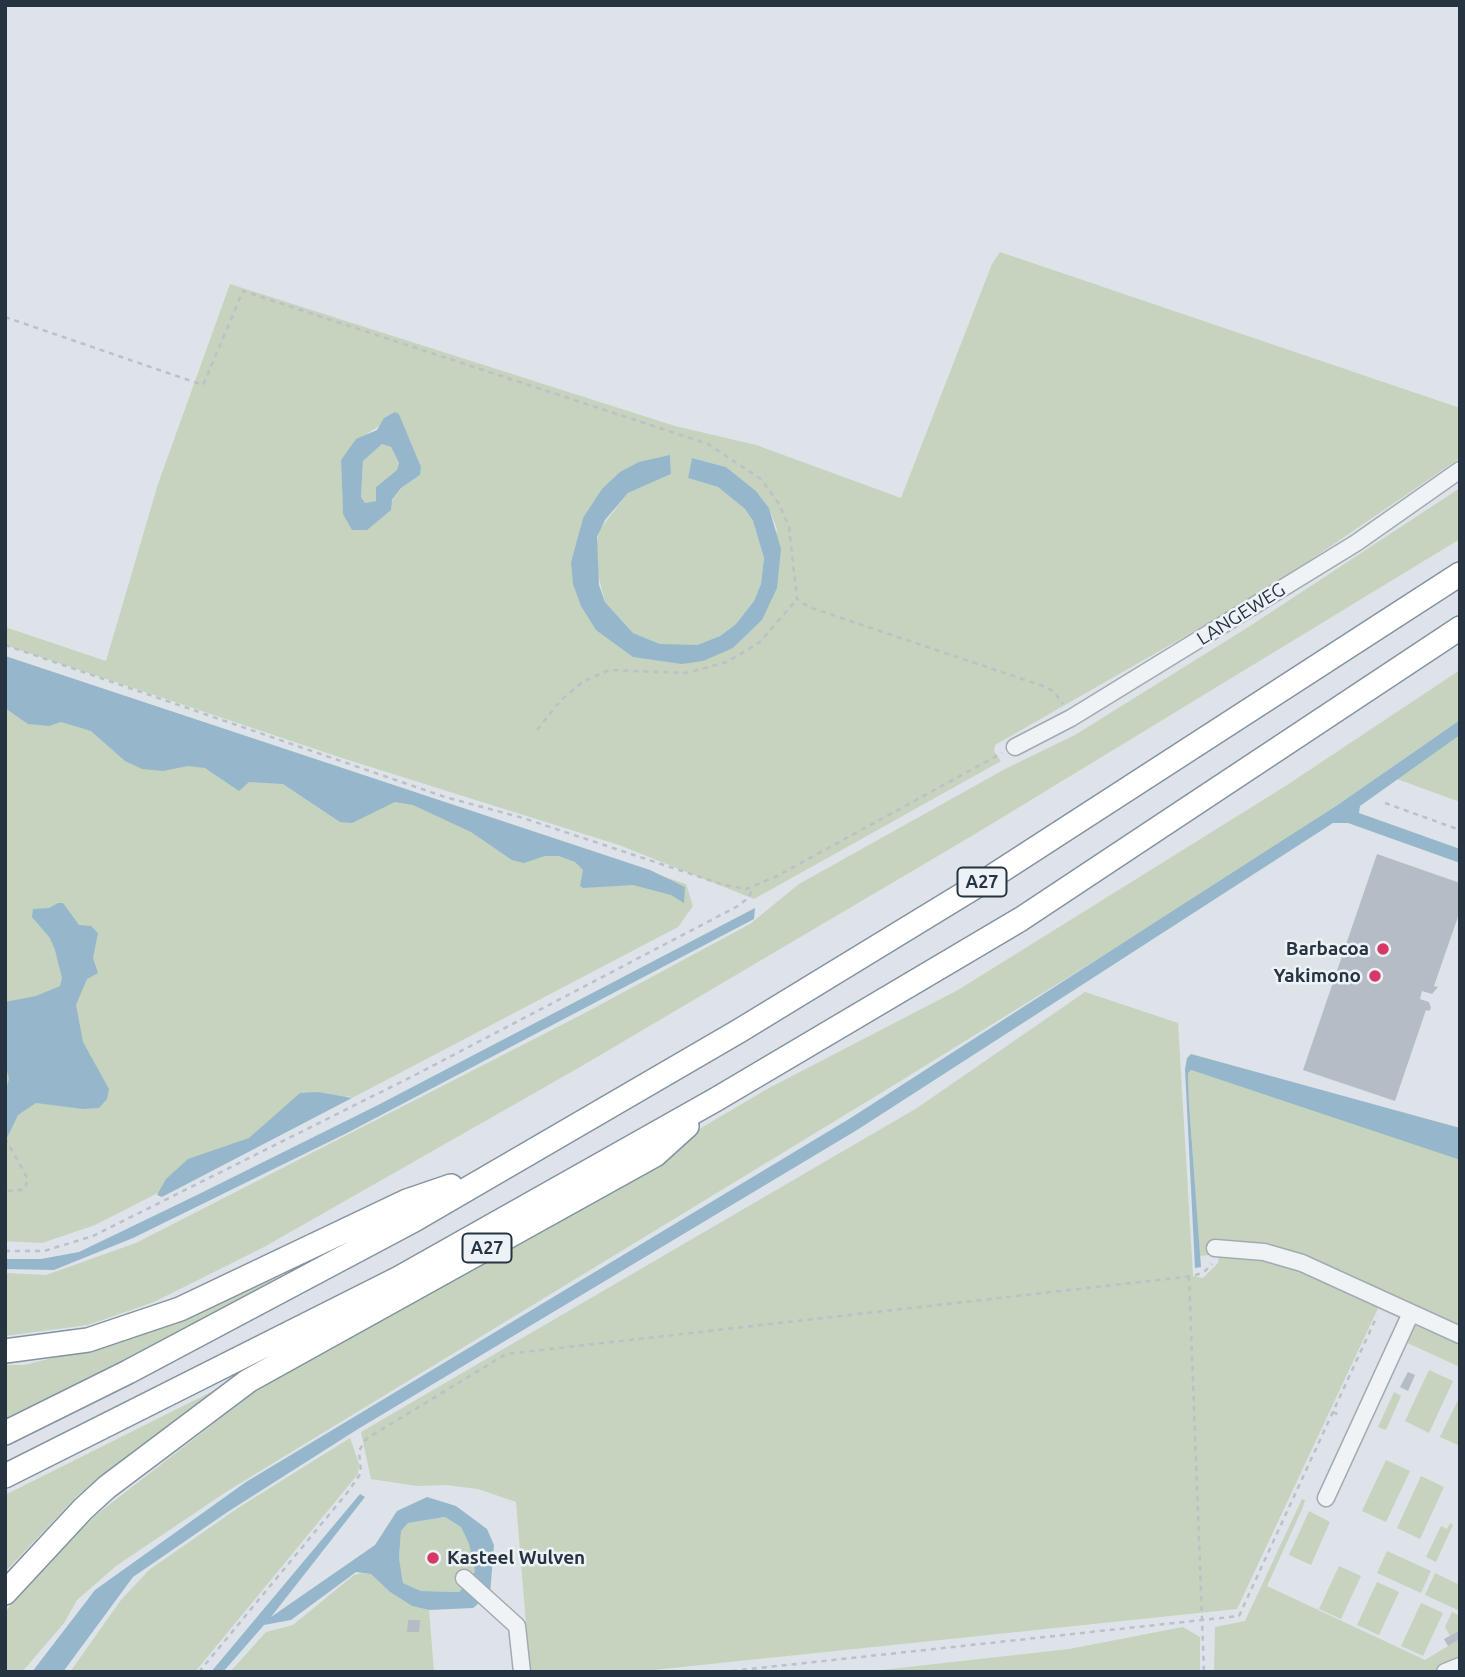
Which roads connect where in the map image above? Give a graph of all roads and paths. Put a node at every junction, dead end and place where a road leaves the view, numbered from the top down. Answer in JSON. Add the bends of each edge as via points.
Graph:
{"nodes":[{"id":1,"x":5,"y":317,"type":"edge"},
{"id":2,"x":1460,"y":470,"type":"edge"},
{"id":3,"x":1460,"y":575,"type":"edge"},
{"id":4,"x":797,"y":599,"type":"junction"},
{"id":5,"x":1460,"y":628,"type":"edge"},
{"id":6,"x":5,"y":645,"type":"edge"},
{"id":7,"x":1054,"y":692,"type":"dead end"},
{"id":8,"x":537,"y":730,"type":"dead end"},
{"id":9,"x":1015,"y":747,"type":"joint"},
{"id":10,"x":1385,"y":803,"type":"dead end"},
{"id":11,"x":1460,"y":830,"type":"edge"},
{"id":12,"x":754,"y":887,"type":"junction"},
{"id":13,"x":715,"y":1100,"type":"junction"},
{"id":14,"x":5,"y":1138,"type":"edge"},
{"id":15,"x":494,"y":1171,"type":"junction"},
{"id":16,"x":5,"y":1191,"type":"edge"},
{"id":17,"x":1215,"y":1248,"type":"joint"},
{"id":18,"x":5,"y":1251,"type":"edge"},
{"id":19,"x":1189,"y":1276,"type":"junction"},
{"id":20,"x":1378,"y":1313,"type":"dead end"},
{"id":21,"x":1411,"y":1313,"type":"junction"},
{"id":22,"x":1460,"y":1335,"type":"edge"},
{"id":23,"x":5,"y":1351,"type":"edge"},
{"id":24,"x":1333,"y":1412,"type":"junction"},
{"id":25,"x":1341,"y":1416,"type":"dead end"},
{"id":26,"x":5,"y":1433,"type":"edge"},
{"id":27,"x":5,"y":1476,"type":"edge"},
{"id":28,"x":1326,"y":1498,"type":"dead end"},
{"id":29,"x":464,"y":1578,"type":"dead end"},
{"id":30,"x":5,"y":1593,"type":"edge"},
{"id":31,"x":1202,"y":1622,"type":"junction"},
{"id":32,"x":1460,"y":1666,"type":"edge"},
{"id":33,"x":199,"y":1672,"type":"edge"},
{"id":34,"x":522,"y":1672,"type":"edge"},
{"id":35,"x":722,"y":1672,"type":"edge"},
{"id":36,"x":1204,"y":1672,"type":"edge"},
{"id":37,"x":1445,"y":1672,"type":"edge"}],
"edges":[{"from":1,"to":4,"type":"path","via":[[202,385],[243,291],[708,444],[761,479],[779,504],[789,527]]},
{"from":2,"to":9,"type":"street","name":"LANGEWEG","via":[[1356,543],[1071,718]]},
{"from":3,"to":15,"type":"highway","number":"A27","via":[[993,876],[739,1031]]},
{"from":4,"to":7,"type":"path"},
{"from":4,"to":8,"type":"path","via":[[760,642],[727,662],[686,673],[609,670],[584,681],[561,700]]},
{"from":5,"to":13,"type":"highway","number":"A27","via":[[1021,919]]},
{"from":6,"to":12,"type":"path","via":[[445,797],[721,884]]},
{"from":9,"to":12,"type":"path"},
{"from":10,"to":11,"type":"path"},
{"from":12,"to":18,"type":"path","via":[[738,906],[93,1236],[44,1251]]},
{"from":13,"to":27,"type":"highway","number":"A27","via":[[399,1278]]},
{"from":13,"to":30,"type":"highway","number":"A27","via":[[655,1155],[248,1381],[107,1487]]},
{"from":14,"to":16,"type":"path","via":[[28,1179],[24,1189]]},
{"from":15,"to":23,"type":"highway","number":"A27","via":[[407,1201],[180,1309],[88,1340]]},
{"from":15,"to":26,"type":"highway","number":"A27","via":[[414,1220]]},
{"from":17,"to":19,"type":"path","via":[[1210,1267]]},
{"from":17,"to":21,"type":"street","via":[[1282,1256]]},
{"from":19,"to":31,"type":"path"},
{"from":19,"to":33,"type":"path","via":[[506,1354],[366,1439],[359,1451],[361,1473],[347,1493]]},
{"from":20,"to":24,"type":"path"},
{"from":21,"to":22,"type":"street"},
{"from":21,"to":28,"type":"street"},
{"from":24,"to":25,"type":"path"},
{"from":24,"to":31,"type":"path","via":[[1240,1616]]},
{"from":29,"to":34,"type":"street","via":[[517,1626]]},
{"from":31,"to":35,"type":"path"},
{"from":31,"to":36,"type":"path"},
{"from":32,"to":37,"type":"street"}]}
